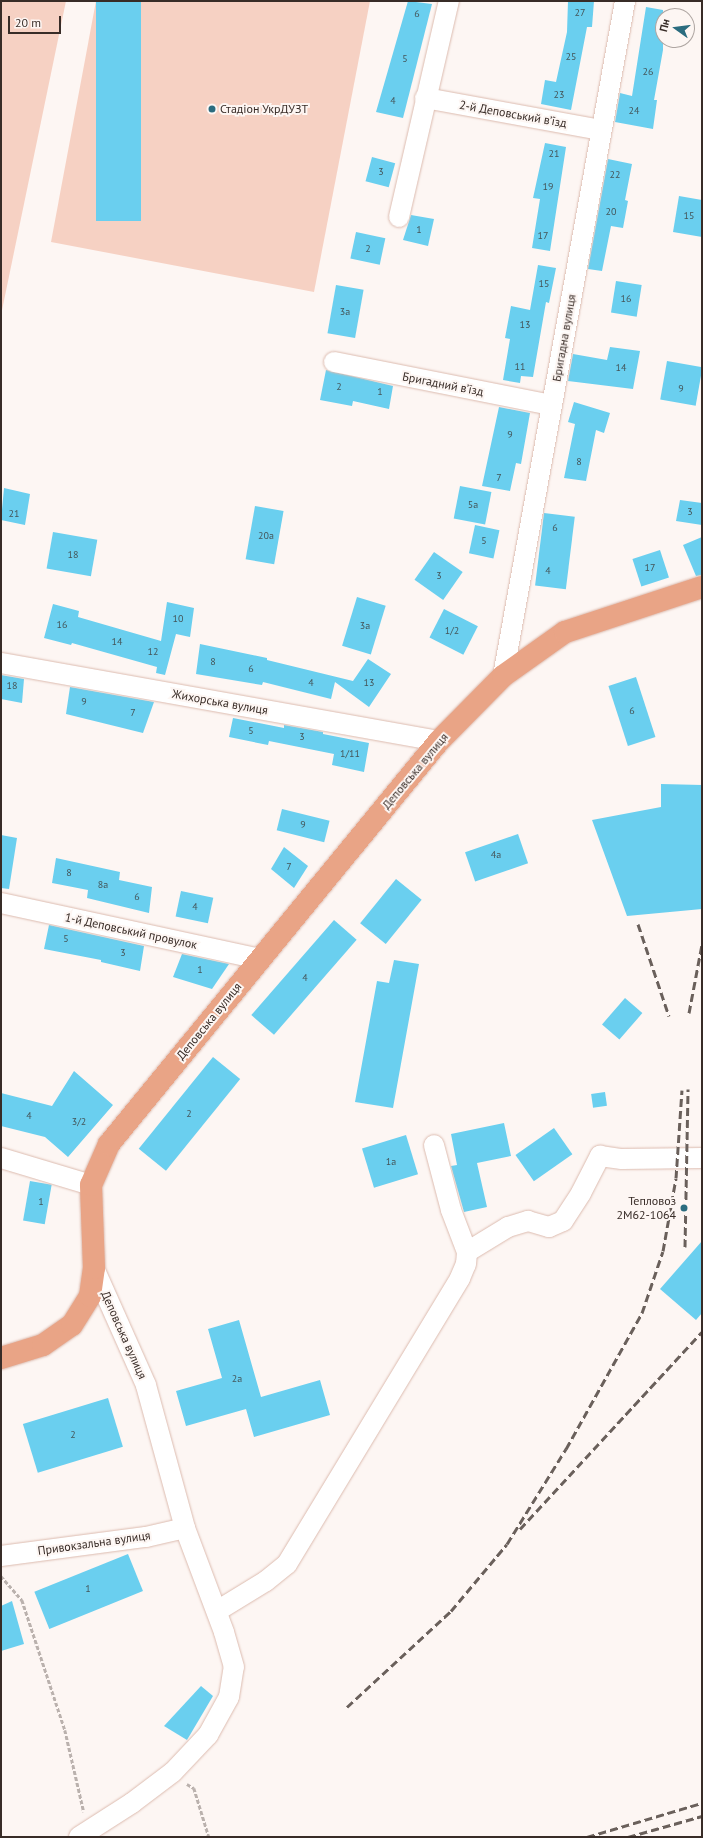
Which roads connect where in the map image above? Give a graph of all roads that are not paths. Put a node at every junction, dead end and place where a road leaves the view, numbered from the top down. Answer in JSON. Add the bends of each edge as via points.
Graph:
{"nodes":[{"id":1,"x":449,"y":1,"type":"edge"},
{"id":2,"x":625,"y":1,"type":"edge"},
{"id":3,"x":425,"y":98,"type":"junction"},
{"id":4,"x":601,"y":130,"type":"junction"},
{"id":5,"x":399,"y":217,"type":"dead end"},
{"id":6,"x":334,"y":362,"type":"dead end"},
{"id":7,"x":552,"y":405,"type":"junction"},
{"id":8,"x":702,"y":587,"type":"edge"},
{"id":9,"x":1,"y":663,"type":"edge"},
{"id":10,"x":503,"y":676,"type":"junction"},
{"id":11,"x":439,"y":741,"type":"junction"},
{"id":12,"x":1,"y":903,"type":"edge"},
{"id":13,"x":260,"y":959,"type":"junction"},
{"id":14,"x":434,"y":1145,"type":"dead end"},
{"id":15,"x":1,"y":1158,"type":"edge"},
{"id":16,"x":702,"y":1158,"type":"edge"},
{"id":17,"x":91,"y":1185,"type":"junction"},
{"id":18,"x":467,"y":1252,"type":"junction"},
{"id":19,"x":94,"y":1268,"type":"junction"},
{"id":20,"x":1,"y":1358,"type":"edge"},
{"id":21,"x":185,"y":1528,"type":"junction"},
{"id":22,"x":1,"y":1556,"type":"edge"},
{"id":23,"x":217,"y":1611,"type":"junction"},
{"id":24,"x":84,"y":1834,"type":"edge"}],
"edges":[{"from":1,"to":3,"type":"street"},
{"from":2,"to":4,"type":"street","name":"Бригадна вулиця"},
{"from":3,"to":4,"type":"street","name":"2-й Деповський в’їзд"},
{"from":3,"to":5,"type":"street"},
{"from":4,"to":7,"type":"street","name":"Бригадна вулиця"},
{"from":6,"to":7,"type":"street","name":"Бригадний в’їзд"},
{"from":7,"to":10,"type":"street","name":"Бригадна вулиця"},
{"from":8,"to":10,"type":"main road","name":"Деповська вулиця","via":[[565,632]]},
{"from":9,"to":11,"type":"street","name":"Жихорська вулиця"},
{"from":10,"to":11,"type":"main road","name":"Деповська вулиця"},
{"from":11,"to":13,"type":"main road","name":"Деповська вулиця"},
{"from":12,"to":13,"type":"street","name":"1-й Деповський провулок"},
{"from":13,"to":17,"type":"main road","name":"Деповська вулиця","via":[[109,1144]]},
{"from":14,"to":18,"type":"street","via":[[451,1210]]},
{"from":15,"to":17,"type":"street"},
{"from":16,"to":18,"type":"street","via":[[622,1159],[600,1156],[581,1193],[563,1220],[548,1226],[528,1221],[508,1227]]},
{"from":17,"to":19,"type":"main road","name":"Деповська вулиця"},
{"from":18,"to":23,"type":"street","via":[[466,1264],[446,1303],[287,1564],[266,1581]]},
{"from":19,"to":20,"type":"main road","via":[[90,1296],[72,1324],[43,1345]]},
{"from":19,"to":21,"type":"street","name":"Деповська вулиця","via":[[146,1385]]},
{"from":21,"to":22,"type":"street","name":"Привокзальна вулиця","via":[[146,1537]]},
{"from":21,"to":23,"type":"street","name":"Деповська вулиця"},
{"from":23,"to":24,"type":"street","name":"Деповська вулиця","via":[[234,1667],[229,1697],[208,1735],[173,1772],[132,1803]]}]}
